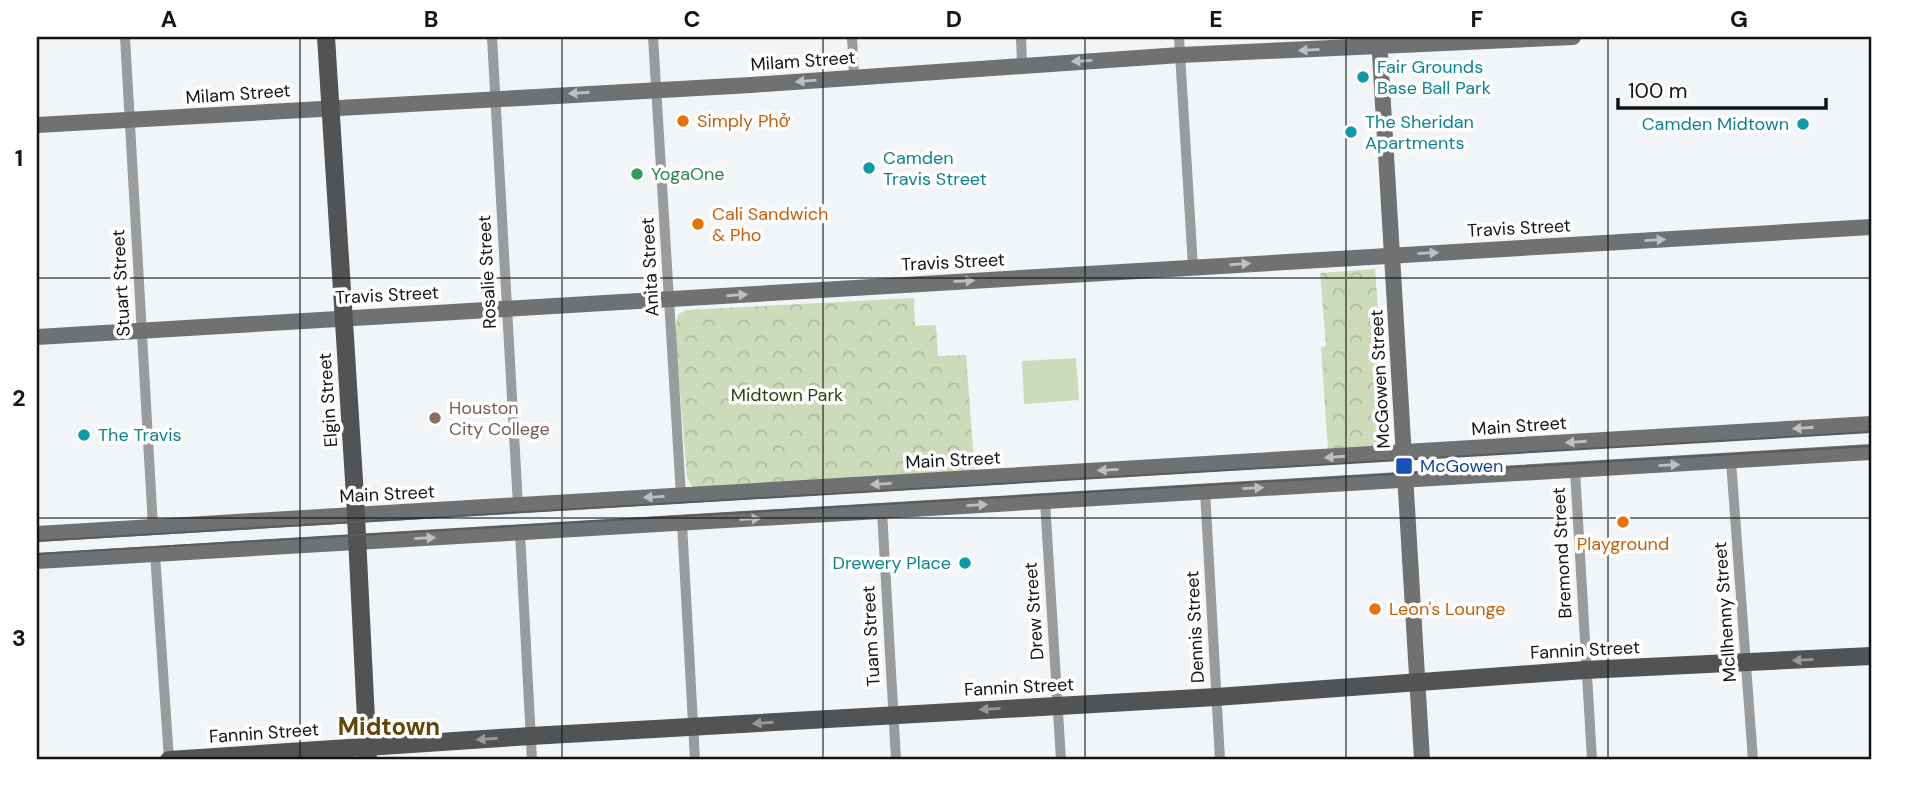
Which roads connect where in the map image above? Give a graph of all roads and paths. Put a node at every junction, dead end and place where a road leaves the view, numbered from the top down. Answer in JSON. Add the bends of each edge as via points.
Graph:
{"nodes":[{"id":1,"x":125,"y":37,"type":"edge"},
{"id":2,"x":326,"y":37,"type":"edge"},
{"id":3,"x":492,"y":37,"type":"edge"},
{"id":4,"x":653,"y":37,"type":"edge"},
{"id":5,"x":852,"y":37,"type":"edge"},
{"id":6,"x":1021,"y":37,"type":"edge"},
{"id":7,"x":1179,"y":37,"type":"edge"},
{"id":8,"x":1573,"y":37,"type":"edge"},
{"id":9,"x":1380,"y":42,"type":"edge"},
{"id":10,"x":1180,"y":55,"type":"junction"},
{"id":11,"x":1022,"y":64,"type":"junction"},
{"id":12,"x":854,"y":76,"type":"junction"},
{"id":13,"x":656,"y":88,"type":"junction"},
{"id":14,"x":495,"y":99,"type":"junction"},
{"id":15,"x":330,"y":108,"type":"junction"},
{"id":16,"x":130,"y":120,"type":"junction"},
{"id":17,"x":37,"y":125,"type":"edge"},
{"id":18,"x":1871,"y":227,"type":"edge"},
{"id":19,"x":1392,"y":255,"type":"junction"},
{"id":20,"x":1193,"y":267,"type":"junction"},
{"id":21,"x":669,"y":299,"type":"junction"},
{"id":22,"x":507,"y":308,"type":"junction"},
{"id":23,"x":343,"y":316,"type":"junction"},
{"id":24,"x":141,"y":330,"type":"junction"},
{"id":25,"x":37,"y":337,"type":"edge"},
{"id":26,"x":1871,"y":424,"type":"edge"},
{"id":27,"x":1871,"y":452,"type":"edge"},
{"id":28,"x":1404,"y":453,"type":"junction"},
{"id":29,"x":1731,"y":461,"type":"junction"},
{"id":30,"x":1575,"y":470,"type":"junction"},
{"id":31,"x":1405,"y":479,"type":"junction"},
{"id":32,"x":1205,"y":491,"type":"junction"},
{"id":33,"x":681,"y":496,"type":"junction"},
{"id":34,"x":1045,"y":501,"type":"junction"},
{"id":35,"x":518,"y":506,"type":"junction"},
{"id":36,"x":882,"y":511,"type":"junction"},
{"id":37,"x":356,"y":515,"type":"junction"},
{"id":38,"x":682,"y":523,"type":"junction"},
{"id":39,"x":153,"y":527,"type":"junction"},
{"id":40,"x":520,"y":532,"type":"junction"},
{"id":41,"x":37,"y":534,"type":"edge"},
{"id":42,"x":357,"y":542,"type":"junction"},
{"id":43,"x":155,"y":554,"type":"junction"},
{"id":44,"x":37,"y":561,"type":"edge"},
{"id":45,"x":1871,"y":656,"type":"edge"},
{"id":46,"x":1746,"y":663,"type":"junction"},
{"id":47,"x":1585,"y":670,"type":"junction"},
{"id":48,"x":1417,"y":683,"type":"junction"},
{"id":49,"x":1216,"y":697,"type":"junction"},
{"id":50,"x":1059,"y":706,"type":"junction"},
{"id":51,"x":893,"y":714,"type":"junction"},
{"id":52,"x":693,"y":728,"type":"junction"},
{"id":53,"x":531,"y":736,"type":"junction"},
{"id":54,"x":368,"y":753,"type":"edge"},
{"id":55,"x":169,"y":760,"type":"edge"},
{"id":56,"x":532,"y":760,"type":"edge"},
{"id":57,"x":695,"y":760,"type":"edge"},
{"id":58,"x":896,"y":760,"type":"edge"},
{"id":59,"x":1061,"y":760,"type":"edge"},
{"id":60,"x":1220,"y":760,"type":"edge"},
{"id":61,"x":1422,"y":760,"type":"edge"},
{"id":62,"x":1592,"y":760,"type":"edge"},
{"id":63,"x":1753,"y":760,"type":"edge"}],
"edges":[{"from":1,"to":16,"type":"street","name":"Stuart Street"},
{"from":2,"to":15,"type":"main road","name":"Elgin Street"},
{"from":3,"to":14,"type":"street","name":"Rosalie Street"},
{"from":4,"to":13,"type":"street","name":"Anita Street"},
{"from":5,"to":12,"type":"street"},
{"from":6,"to":11,"type":"street"},
{"from":7,"to":10,"type":"street"},
{"from":8,"to":9,"type":"main road","name":"Milam Street"},
{"from":9,"to":10,"type":"main road","name":"Milam Street","one_way":true},
{"from":9,"to":19,"type":"main road","name":"McGowen Street"},
{"from":10,"to":11,"type":"main road","name":"Milam Street","one_way":true},
{"from":10,"to":20,"type":"street"},
{"from":11,"to":12,"type":"main road","name":"Milam Street"},
{"from":12,"to":13,"type":"main road","name":"Milam Street","one_way":true},
{"from":13,"to":14,"type":"main road","name":"Milam Street","one_way":true},
{"from":13,"to":21,"type":"street","name":"Anita Street"},
{"from":14,"to":15,"type":"main road","name":"Milam Street"},
{"from":14,"to":22,"type":"street","name":"Rosalie Street"},
{"from":15,"to":16,"type":"main road","name":"Milam Street"},
{"from":15,"to":23,"type":"main road","name":"Elgin Street"},
{"from":16,"to":17,"type":"main road","name":"Milam Street"},
{"from":16,"to":24,"type":"street","name":"Stuart Street"},
{"from":19,"to":18,"type":"main road","name":"Travis Street","one_way":true},
{"from":20,"to":19,"type":"main road","name":"Travis Street","one_way":true},
{"from":19,"to":28,"type":"main road","name":"McGowen Street"},
{"from":21,"to":20,"type":"main road","name":"Travis Street","one_way":true},
{"from":21,"to":22,"type":"main road","name":"Travis Street"},
{"from":21,"to":33,"type":"street","name":"Anita Street"},
{"from":22,"to":23,"type":"main road","name":"Travis Street"},
{"from":22,"to":35,"type":"street","name":"Rosalie Street"},
{"from":23,"to":24,"type":"main road","name":"Travis Street"},
{"from":23,"to":37,"type":"main road","name":"Elgin Street"},
{"from":24,"to":25,"type":"main road","name":"Travis Street"},
{"from":24,"to":39,"type":"street","name":"Stuart Street"},
{"from":26,"to":28,"type":"main road","name":"Main Street","one_way":true},
{"from":27,"to":29,"type":"main road"},
{"from":28,"to":31,"type":"main road","name":"McGowen Street"},
{"from":28,"to":33,"type":"main road","name":"Main Street","one_way":true},
{"from":30,"to":29,"type":"main road","one_way":true},
{"from":29,"to":46,"type":"street","name":"McIlhenny Street"},
{"from":30,"to":31,"type":"main road"},
{"from":30,"to":47,"type":"street","name":"Bremond Street"},
{"from":32,"to":31,"type":"main road","one_way":true},
{"from":31,"to":48,"type":"main road","name":"McGowen Street"},
{"from":32,"to":34,"type":"main road"},
{"from":32,"to":49,"type":"street","name":"Dennis Street"},
{"from":33,"to":35,"type":"main road","name":"Main Street","one_way":true},
{"from":36,"to":34,"type":"main road","one_way":true},
{"from":34,"to":50,"type":"street","name":"Drew Street"},
{"from":35,"to":37,"type":"main road","name":"Main Street"},
{"from":38,"to":36,"type":"main road","one_way":true},
{"from":36,"to":51,"type":"street","name":"Tuam Street"},
{"from":37,"to":39,"type":"main road","name":"Main Street"},
{"from":37,"to":42,"type":"main road","name":"Elgin Street"},
{"from":38,"to":40,"type":"main road"},
{"from":38,"to":52,"type":"street"},
{"from":39,"to":41,"type":"main road","name":"Main Street"},
{"from":42,"to":40,"type":"main road","one_way":true},
{"from":40,"to":53,"type":"street"},
{"from":42,"to":43,"type":"main road"},
{"from":42,"to":54,"type":"main road","name":"Elgin Street"},
{"from":43,"to":44,"type":"main road"},
{"from":43,"to":55,"type":"street"},
{"from":45,"to":46,"type":"main road","name":"Fannin Street","one_way":true},
{"from":46,"to":47,"type":"main road","name":"Fannin Street"},
{"from":46,"to":63,"type":"street","name":"McIlhenny Street"},
{"from":47,"to":48,"type":"main road","name":"Fannin Street"},
{"from":47,"to":62,"type":"street","name":"Bremond Street"},
{"from":48,"to":49,"type":"main road","name":"Fannin Street"},
{"from":48,"to":61,"type":"main road","name":"McGowen Street"},
{"from":49,"to":50,"type":"main road","name":"Fannin Street"},
{"from":49,"to":60,"type":"street","name":"Dennis Street"},
{"from":50,"to":51,"type":"main road","name":"Fannin Street","one_way":true},
{"from":50,"to":59,"type":"street","name":"Drew Street"},
{"from":51,"to":52,"type":"main road","name":"Fannin Street","one_way":true},
{"from":51,"to":58,"type":"street","name":"Tuam Street"},
{"from":52,"to":53,"type":"main road","name":"Fannin Street"},
{"from":52,"to":57,"type":"street"},
{"from":53,"to":54,"type":"main road","name":"Fannin Street","one_way":true},
{"from":53,"to":56,"type":"street"},
{"from":54,"to":55,"type":"main road","name":"Fannin Street"}]}
